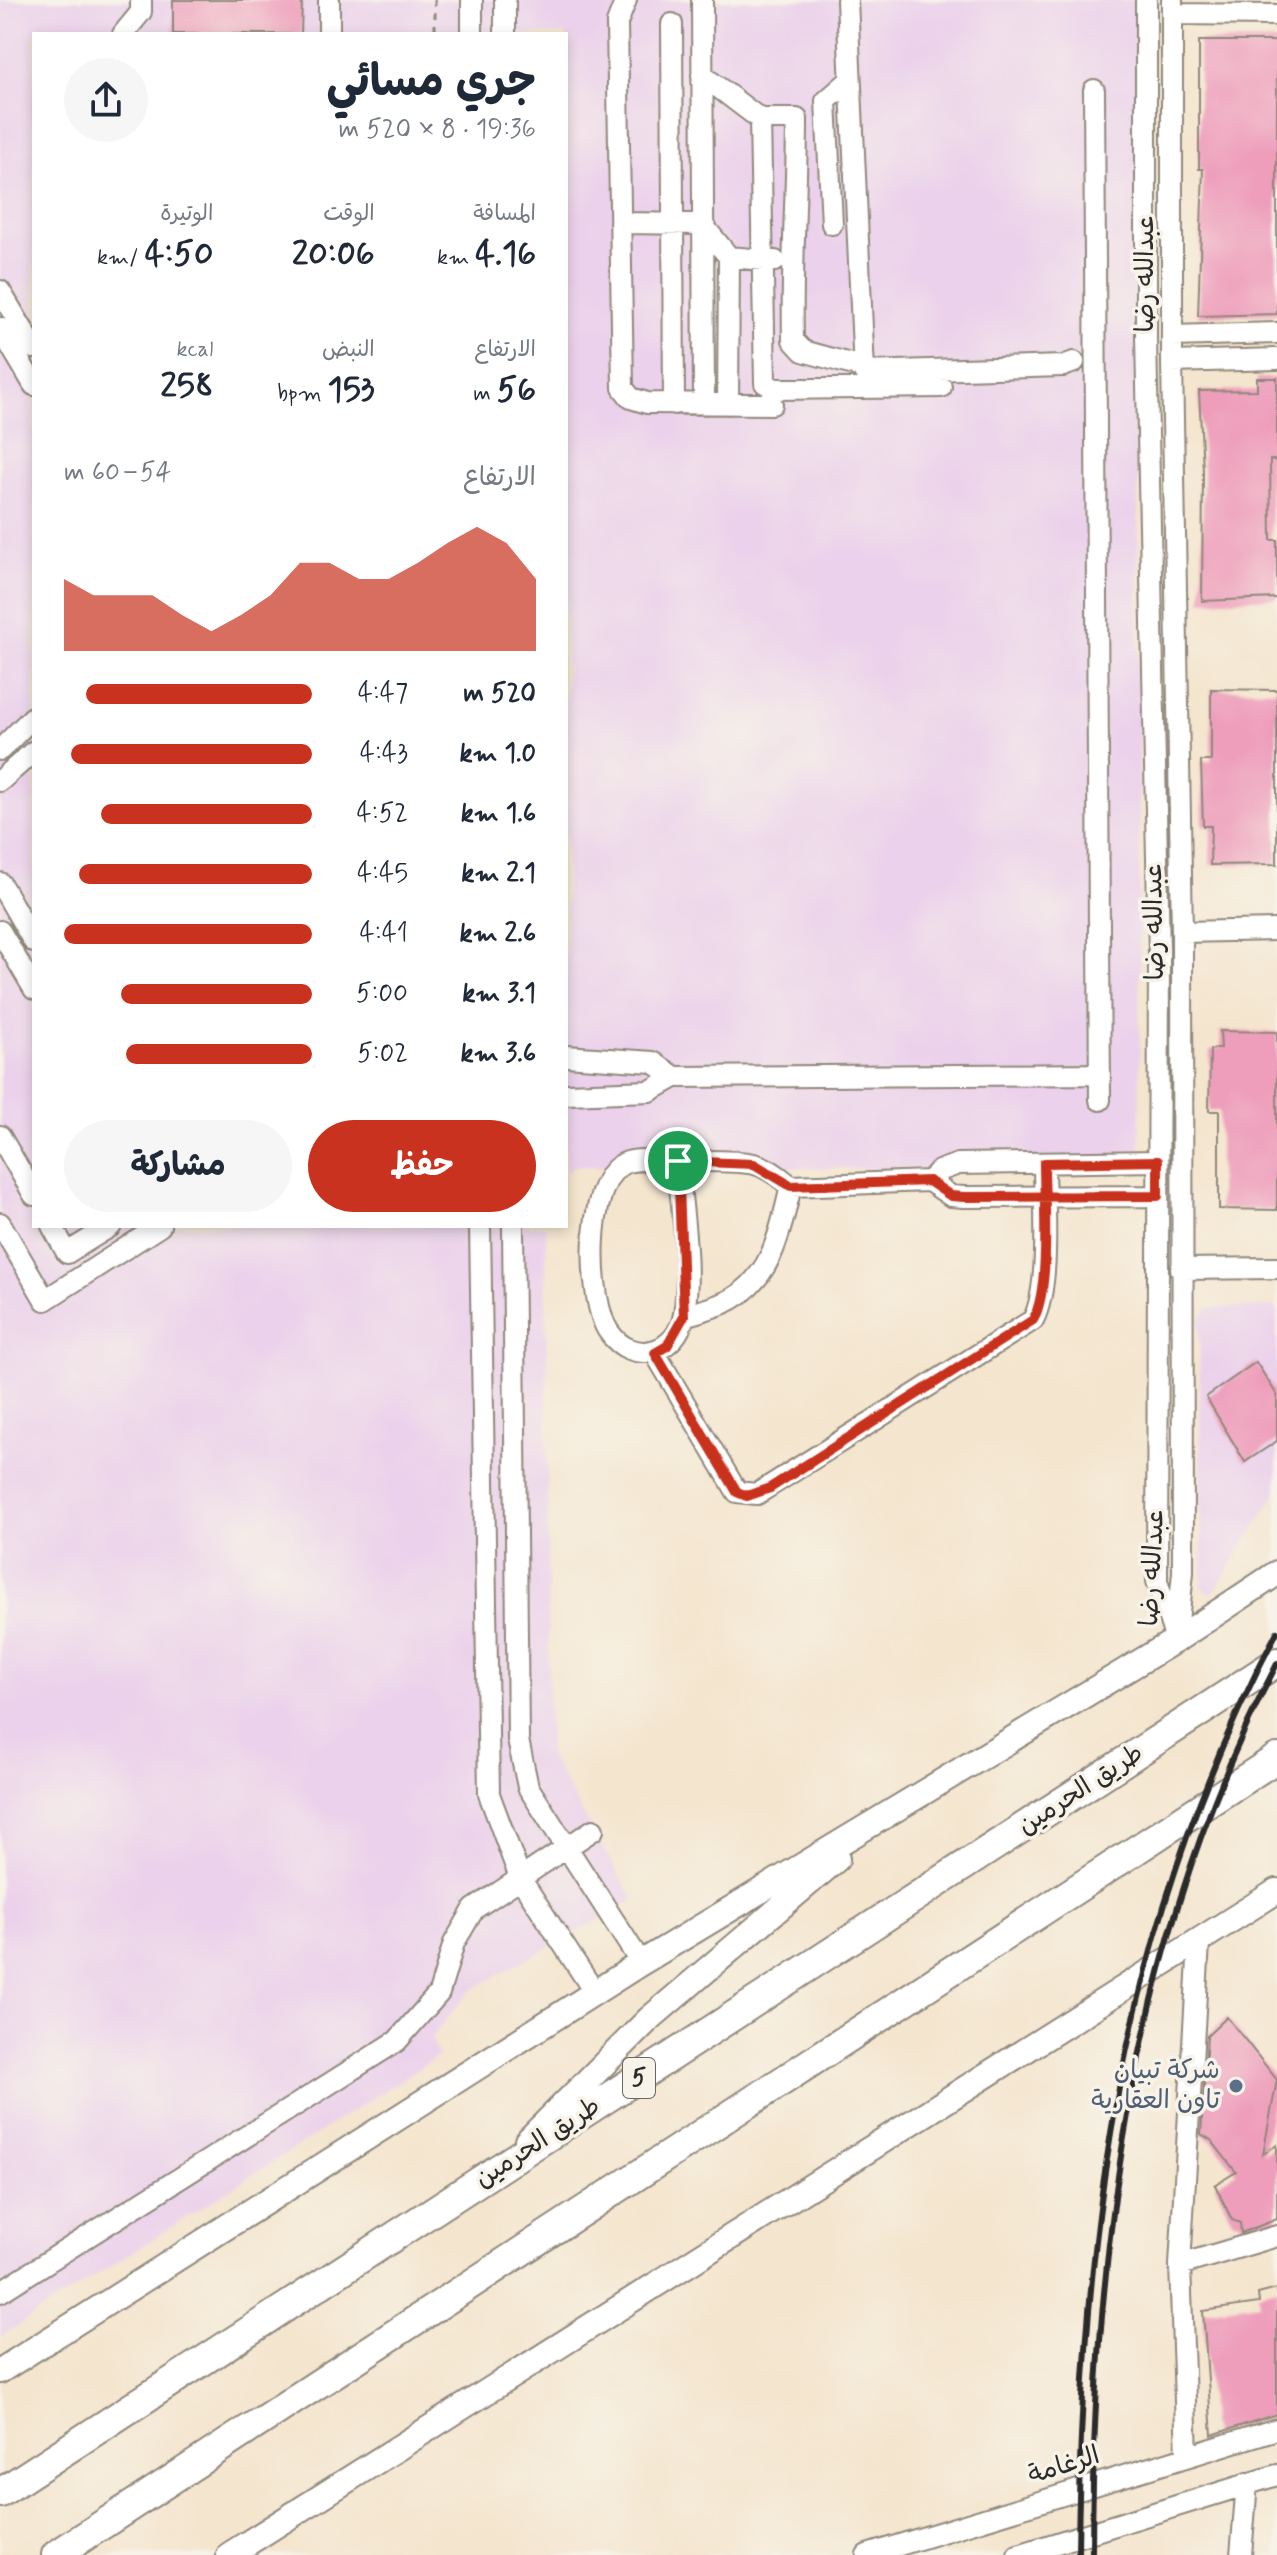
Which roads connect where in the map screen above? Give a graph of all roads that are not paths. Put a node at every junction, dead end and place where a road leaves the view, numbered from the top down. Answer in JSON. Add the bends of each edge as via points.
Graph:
{"nodes":[{"id":1,"x":329,"y":0,"type":"edge"},
{"id":2,"x":472,"y":0,"type":"edge"},
{"id":3,"x":505,"y":0,"type":"edge"},
{"id":4,"x":626,"y":0,"type":"edge"},
{"id":5,"x":702,"y":0,"type":"edge"},
{"id":6,"x":847,"y":0,"type":"edge"},
{"id":7,"x":1146,"y":0,"type":"edge"},
{"id":8,"x":141,"y":6,"type":"edge"},
{"id":9,"x":1172,"y":7,"type":"edge"},
{"id":10,"x":1277,"y":15,"type":"edge"},
{"id":11,"x":672,"y":24,"type":"dead end"},
{"id":12,"x":124,"y":32,"type":"edge"},
{"id":13,"x":142,"y":32,"type":"edge"},
{"id":14,"x":329,"y":32,"type":"edge"},
{"id":15,"x":472,"y":32,"type":"edge"},
{"id":16,"x":505,"y":32,"type":"edge"},
{"id":17,"x":702,"y":75,"type":"junction"},
{"id":18,"x":850,"y":80,"type":"junction"},
{"id":19,"x":1094,"y":90,"type":"dead end"},
{"id":20,"x":851,"y":114,"type":"junction"},
{"id":21,"x":760,"y":119,"type":"junction"},
{"id":22,"x":828,"y":140,"type":"junction"},
{"id":23,"x":853,"y":166,"type":"junction"},
{"id":24,"x":831,"y":187,"type":"junction"},
{"id":25,"x":854,"y":200,"type":"junction"},
{"id":26,"x":620,"y":223,"type":"junction"},
{"id":27,"x":673,"y":224,"type":"junction"},
{"id":28,"x":702,"y":224,"type":"junction"},
{"id":29,"x":729,"y":257,"type":"junction"},
{"id":30,"x":764,"y":261,"type":"junction"},
{"id":31,"x":791,"y":261,"type":"junction"},
{"id":32,"x":0,"y":291,"type":"edge"},
{"id":33,"x":0,"y":328,"type":"edge"},
{"id":34,"x":1277,"y":333,"type":"edge"},
{"id":35,"x":1172,"y":336,"type":"junction"},
{"id":36,"x":793,"y":340,"type":"junction"},
{"id":37,"x":765,"y":341,"type":"junction"},
{"id":38,"x":32,"y":345,"type":"edge"},
{"id":39,"x":1277,"y":359,"type":"edge"},
{"id":40,"x":1074,"y":362,"type":"dead end"},
{"id":41,"x":1172,"y":362,"type":"junction"},
{"id":42,"x":861,"y":367,"type":"junction"},
{"id":43,"x":32,"y":382,"type":"edge"},
{"id":44,"x":941,"y":387,"type":"dead end"},
{"id":45,"x":704,"y":403,"type":"junction"},
{"id":46,"x":674,"y":404,"type":"junction"},
{"id":47,"x":728,"y":404,"type":"junction"},
{"id":48,"x":772,"y":404,"type":"dead end"},
{"id":49,"x":32,"y":718,"type":"edge"},
{"id":50,"x":0,"y":750,"type":"edge"},
{"id":51,"x":32,"y":753,"type":"edge"},
{"id":52,"x":0,"y":781,"type":"edge"},
{"id":53,"x":0,"y":883,"type":"edge"},
{"id":54,"x":1277,"y":930,"type":"edge"},
{"id":55,"x":0,"y":931,"type":"edge"},
{"id":56,"x":1182,"y":932,"type":"junction"},
{"id":57,"x":32,"y":939,"type":"edge"},
{"id":58,"x":32,"y":986,"type":"edge"},
{"id":59,"x":568,"y":1056,"type":"edge"},
{"id":60,"x":1100,"y":1074,"type":"junction"},
{"id":61,"x":675,"y":1077,"type":"junction"},
{"id":62,"x":568,"y":1094,"type":"edge"},
{"id":63,"x":1100,"y":1100,"type":"dead end"},
{"id":64,"x":0,"y":1136,"type":"edge"},
{"id":65,"x":678,"y":1161,"type":"junction"},
{"id":66,"x":1158,"y":1161,"type":"junction"},
{"id":67,"x":1044,"y":1163,"type":"junction"},
{"id":68,"x":929,"y":1181,"type":"junction"},
{"id":69,"x":791,"y":1186,"type":"junction"},
{"id":70,"x":32,"y":1192,"type":"edge"},
{"id":71,"x":1158,"y":1196,"type":"junction"},
{"id":72,"x":1044,"y":1197,"type":"junction"},
{"id":73,"x":0,"y":1223,"type":"edge"},
{"id":74,"x":53,"y":1228,"type":"edge"},
{"id":75,"x":108,"y":1228,"type":"edge"},
{"id":76,"x":157,"y":1228,"type":"edge"},
{"id":77,"x":480,"y":1228,"type":"edge"},
{"id":78,"x":513,"y":1228,"type":"edge"},
{"id":79,"x":1277,"y":1268,"type":"edge"},
{"id":80,"x":1181,"y":1269,"type":"junction"},
{"id":81,"x":684,"y":1316,"type":"junction"},
{"id":82,"x":655,"y":1353,"type":"junction"},
{"id":83,"x":1277,"y":1573,"type":"edge"},
{"id":84,"x":1176,"y":1640,"type":"junction"},
{"id":85,"x":1277,"y":1662,"type":"edge"},
{"id":86,"x":1277,"y":1758,"type":"edge"},
{"id":87,"x":893,"y":1811,"type":"junction"},
{"id":88,"x":593,"y":1830,"type":"dead end"},
{"id":89,"x":567,"y":1848,"type":"junction"},
{"id":90,"x":520,"y":1878,"type":"junction"},
{"id":91,"x":1277,"y":1891,"type":"edge"},
{"id":92,"x":1199,"y":1943,"type":"junction"},
{"id":93,"x":641,"y":1963,"type":"junction"},
{"id":94,"x":595,"y":1993,"type":"junction"},
{"id":95,"x":503,"y":2166,"type":"junction"},
{"id":96,"x":1277,"y":2236,"type":"edge"},
{"id":97,"x":1180,"y":2265,"type":"junction"},
{"id":98,"x":0,"y":2292,"type":"edge"},
{"id":99,"x":0,"y":2371,"type":"edge"},
{"id":100,"x":1277,"y":2429,"type":"edge"},
{"id":101,"x":1187,"y":2455,"type":"junction"},
{"id":102,"x":1277,"y":2475,"type":"edge"},
{"id":103,"x":1247,"y":2483,"type":"junction"},
{"id":104,"x":0,"y":2493,"type":"edge"},
{"id":105,"x":56,"y":2555,"type":"edge"},
{"id":106,"x":229,"y":2555,"type":"edge"},
{"id":107,"x":867,"y":2555,"type":"edge"},
{"id":108,"x":1018,"y":2555,"type":"edge"},
{"id":109,"x":1241,"y":2555,"type":"edge"}],
"edges":[{"from":1,"to":14,"type":"street"},
{"from":2,"to":15,"type":"street"},
{"from":3,"to":16,"type":"street"},
{"from":4,"to":26,"type":"street","via":[[617,23]]},
{"from":5,"to":17,"type":"street"},
{"from":6,"to":18,"type":"street"},
{"from":7,"to":66,"type":"street","name":"عبدالله رضا"},
{"from":8,"to":12,"type":"street"},
{"from":8,"to":13,"type":"street"},
{"from":9,"to":10,"type":"street"},
{"from":9,"to":35,"type":"street","name":"عبدالله رضا"},
{"from":11,"to":27,"type":"street"},
{"from":17,"to":21,"type":"street"},
{"from":17,"to":28,"type":"street"},
{"from":18,"to":20,"type":"street"},
{"from":18,"to":22,"type":"street","via":[[826,101]]},
{"from":19,"to":60,"type":"street"},
{"from":20,"to":22,"type":"street"},
{"from":20,"to":23,"type":"street"},
{"from":21,"to":30,"type":"street"},
{"from":21,"to":31,"type":"street","via":[[797,119],[797,229]]},
{"from":22,"to":24,"type":"street"},
{"from":23,"to":24,"type":"street"},
{"from":23,"to":25,"type":"street"},
{"from":24,"to":25,"type":"street","via":[[832,224]]},
{"from":25,"to":42,"type":"street"},
{"from":26,"to":27,"type":"street"},
{"from":26,"to":46,"type":"street","via":[[623,388],[631,398]]},
{"from":27,"to":28,"type":"street"},
{"from":27,"to":46,"type":"street"},
{"from":28,"to":29,"type":"street"},
{"from":28,"to":45,"type":"street"},
{"from":29,"to":30,"type":"street"},
{"from":29,"to":47,"type":"street"},
{"from":30,"to":31,"type":"street"},
{"from":30,"to":37,"type":"street"},
{"from":31,"to":36,"type":"street"},
{"from":32,"to":38,"type":"street"},
{"from":33,"to":43,"type":"street"},
{"from":34,"to":35,"type":"street"},
{"from":35,"to":41,"type":"street","name":"عبدالله رضا"},
{"from":36,"to":37,"type":"street"},
{"from":36,"to":42,"type":"street","via":[[803,351]]},
{"from":37,"to":44,"type":"street","via":[[765,383],[775,389]]},
{"from":39,"to":41,"type":"street"},
{"from":40,"to":42,"type":"street","via":[[871,374]]},
{"from":41,"to":56,"type":"street","name":"عبدالله رضا"},
{"from":45,"to":46,"type":"street"},
{"from":45,"to":47,"type":"street"},
{"from":47,"to":48,"type":"street"},
{"from":49,"to":50,"type":"street"},
{"from":51,"to":52,"type":"street"},
{"from":53,"to":57,"type":"street"},
{"from":54,"to":56,"type":"street"},
{"from":55,"to":58,"type":"street"},
{"from":56,"to":80,"type":"street","name":"عبدالله رضا"},
{"from":59,"to":61,"type":"street","via":[[653,1062]]},
{"from":60,"to":61,"type":"street"},
{"from":60,"to":63,"type":"street"},
{"from":61,"to":62,"type":"street","via":[[650,1091]]},
{"from":64,"to":70,"type":"street"},
{"from":65,"to":69,"type":"street","via":[[754,1164]]},
{"from":65,"to":81,"type":"street"},
{"from":65,"to":82,"type":"street","via":[[624,1163],[613,1170],[599,1200],[593,1235],[607,1329],[619,1345]]},
{"from":66,"to":67,"type":"street"},
{"from":66,"to":71,"type":"street","name":"عبدالله رضا"},
{"from":67,"to":68,"type":"street","via":[[958,1164]]},
{"from":67,"to":72,"type":"street"},
{"from":68,"to":69,"type":"street"},
{"from":68,"to":72,"type":"street","via":[[951,1196]]},
{"from":69,"to":81,"type":"street","via":[[769,1262],[751,1284],[731,1300]]},
{"from":71,"to":72,"type":"street"},
{"from":71,"to":84,"type":"street","name":"عبدالله رضا","via":[[1157,1581]]},
{"from":72,"to":82,"type":"street","via":[[1043,1287],[1033,1320],[757,1494],[737,1492]]},
{"from":73,"to":76,"type":"street","via":[[45,1300]]},
{"from":74,"to":75,"type":"street","via":[[67,1253]]},
{"from":77,"to":90,"type":"street","via":[[489,1794]]},
{"from":78,"to":89,"type":"street","via":[[518,1740],[528,1787]]},
{"from":79,"to":80,"type":"street"},
{"from":80,"to":84,"type":"street","name":"عبدالله رضا","via":[[1183,1572]]},
{"from":81,"to":82,"type":"street","via":[[667,1346]]},
{"from":83,"to":84,"type":"main road"},
{"from":84,"to":87,"type":"main road"},
{"from":85,"to":95,"type":"highway","name":"طريق الحرمين","number":"5"},
{"from":86,"to":105,"type":"highway"},
{"from":87,"to":93,"type":"main road"},
{"from":87,"to":95,"type":"main road","via":[[648,2020]]},
{"from":88,"to":89,"type":"street"},
{"from":89,"to":90,"type":"street"},
{"from":89,"to":93,"type":"street"},
{"from":90,"to":94,"type":"street"},
{"from":90,"to":98,"type":"street","via":[[474,1909],[454,1943],[439,1993],[397,2041]]},
{"from":91,"to":92,"type":"main road"},
{"from":92,"to":97,"type":"street"},
{"from":92,"to":106,"type":"main road"},
{"from":93,"to":94,"type":"main road"},
{"from":94,"to":99,"type":"main road"},
{"from":95,"to":104,"type":"highway","name":"طريق الحرمين","number":"5"},
{"from":96,"to":97,"type":"street"},
{"from":97,"to":101,"type":"street"},
{"from":100,"to":101,"type":"street","name":"الرغامة"},
{"from":101,"to":107,"type":"street","name":"الرغامة"},
{"from":102,"to":103,"type":"street"},
{"from":103,"to":108,"type":"street"},
{"from":103,"to":109,"type":"street"}]}
